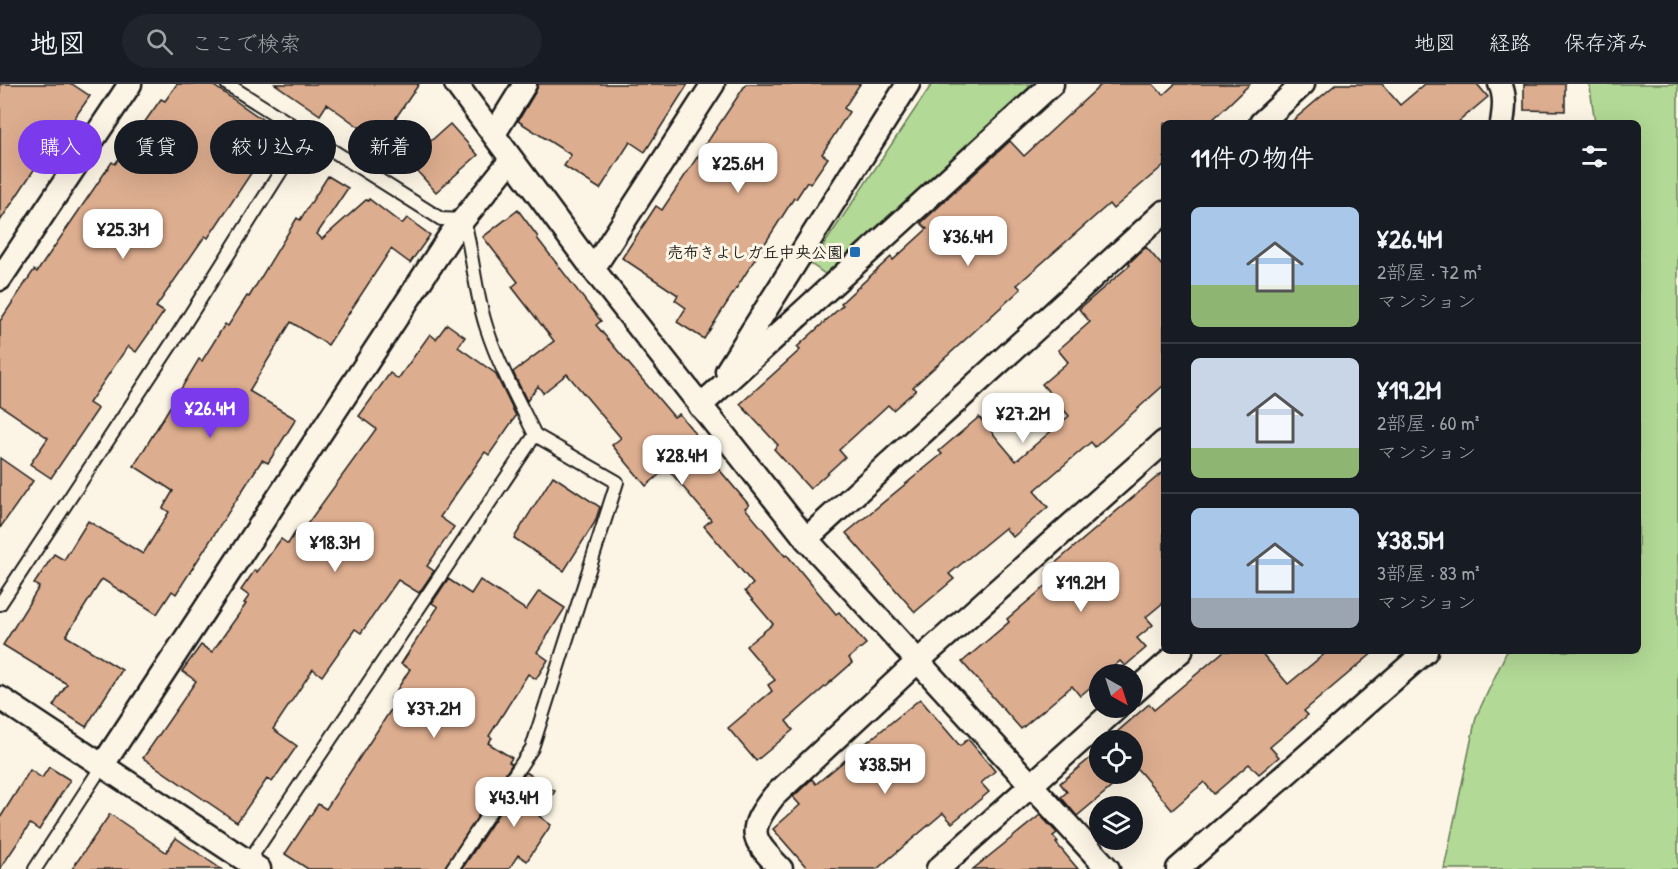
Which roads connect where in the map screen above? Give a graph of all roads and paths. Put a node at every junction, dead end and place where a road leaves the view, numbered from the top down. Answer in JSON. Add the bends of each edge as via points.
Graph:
{"nodes":[{"id":1,"x":130,"y":84,"type":"edge"},
{"id":2,"x":227,"y":84,"type":"edge"},
{"id":3,"x":456,"y":84,"type":"edge"},
{"id":4,"x":525,"y":84,"type":"edge"},
{"id":5,"x":713,"y":84,"type":"edge"},
{"id":6,"x":908,"y":84,"type":"edge"},
{"id":7,"x":1052,"y":84,"type":"edge"},
{"id":8,"x":1304,"y":84,"type":"edge"},
{"id":9,"x":1500,"y":84,"type":"edge"},
{"id":10,"x":284,"y":120,"type":"edge"},
{"id":11,"x":1264,"y":120,"type":"edge"},
{"id":12,"x":1502,"y":120,"type":"edge"},
{"id":13,"x":494,"y":134,"type":"junction"},
{"id":14,"x":336,"y":153,"type":"edge"},
{"id":15,"x":511,"y":160,"type":"junction"},
{"id":16,"x":279,"y":174,"type":"edge"},
{"id":17,"x":1161,"y":215,"type":"edge"},
{"id":18,"x":464,"y":220,"type":"junction"},
{"id":19,"x":593,"y":269,"type":"junction"},
{"id":20,"x":0,"y":279,"type":"edge"},
{"id":21,"x":706,"y":400,"type":"junction"},
{"id":22,"x":535,"y":435,"type":"junction"},
{"id":23,"x":1161,"y":445,"type":"edge"},
{"id":24,"x":806,"y":539,"type":"junction"},
{"id":25,"x":0,"y":604,"type":"edge"},
{"id":26,"x":1178,"y":654,"type":"edge"},
{"id":27,"x":1423,"y":654,"type":"edge"},
{"id":28,"x":917,"y":662,"type":"junction"},
{"id":29,"x":1143,"y":684,"type":"edge"},
{"id":30,"x":0,"y":698,"type":"edge"},
{"id":31,"x":1106,"y":718,"type":"edge"},
{"id":32,"x":102,"y":766,"type":"junction"},
{"id":33,"x":1031,"y":785,"type":"junction"},
{"id":34,"x":250,"y":867,"type":"edge"},
{"id":35,"x":34,"y":869,"type":"edge"},
{"id":36,"x":452,"y":869,"type":"edge"},
{"id":37,"x":781,"y":869,"type":"edge"},
{"id":38,"x":938,"y":869,"type":"edge"},
{"id":39,"x":1108,"y":869,"type":"edge"},
{"id":40,"x":1178,"y":869,"type":"edge"}],
"edges":[{"from":1,"to":20,"type":"street"},
{"from":2,"to":10,"type":"lane"},
{"from":3,"to":13,"type":"street"},
{"from":4,"to":13,"type":"street"},
{"from":5,"to":19,"type":"street"},
{"from":6,"to":21,"type":"street"},
{"from":7,"to":21,"type":"street"},
{"from":8,"to":11,"type":"street"},
{"from":9,"to":12,"type":"street"},
{"from":13,"to":15,"type":"street"},
{"from":14,"to":18,"type":"lane","via":[[441,219]]},
{"from":15,"to":18,"type":"street"},
{"from":15,"to":19,"type":"street"},
{"from":16,"to":25,"type":"lane"},
{"from":17,"to":24,"type":"street"},
{"from":18,"to":22,"type":"lane","via":[[487,328]]},
{"from":18,"to":32,"type":"street"},
{"from":19,"to":21,"type":"street"},
{"from":21,"to":24,"type":"street"},
{"from":22,"to":34,"type":"lane"},
{"from":22,"to":36,"type":"lane","via":[[617,482],[532,748]]},
{"from":23,"to":28,"type":"street"},
{"from":24,"to":28,"type":"street"},
{"from":26,"to":29,"type":"street"},
{"from":27,"to":40,"type":"street"},
{"from":28,"to":33,"type":"street"},
{"from":28,"to":37,"type":"street","via":[[774,796],[757,820],[755,835],[761,848]]},
{"from":30,"to":32,"type":"street"},
{"from":31,"to":33,"type":"street"},
{"from":32,"to":34,"type":"street"},
{"from":32,"to":35,"type":"lane"},
{"from":33,"to":38,"type":"street"},
{"from":33,"to":39,"type":"street"}]}
